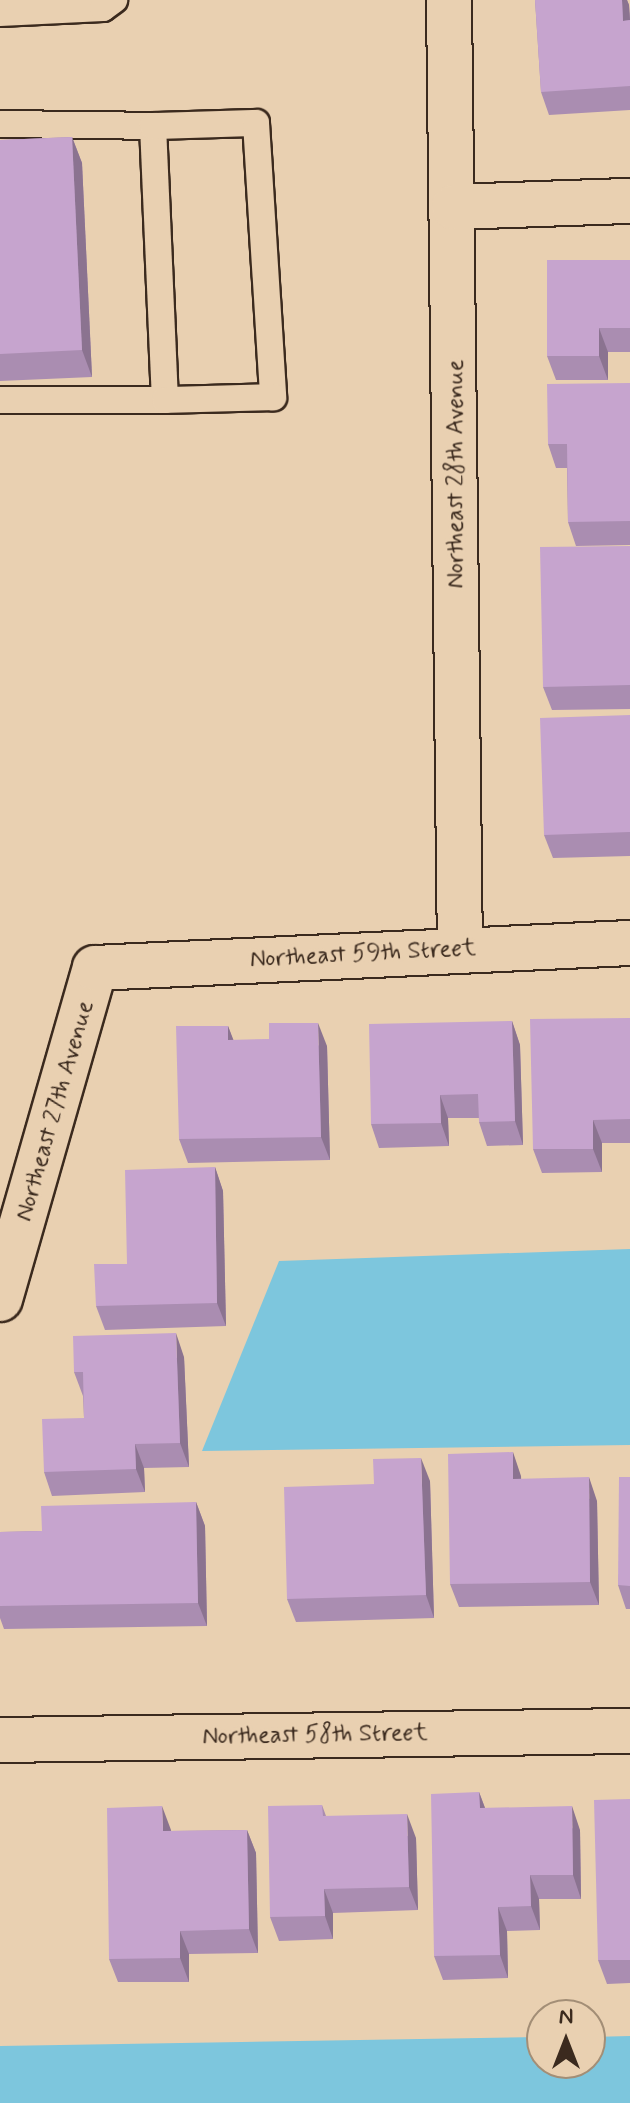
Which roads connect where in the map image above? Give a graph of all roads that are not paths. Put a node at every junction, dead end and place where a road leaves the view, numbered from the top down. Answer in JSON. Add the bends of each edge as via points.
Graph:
{"nodes":[{"id":1,"x":114,"y":0,"type":"edge"},
{"id":2,"x":449,"y":0,"type":"edge"},
{"id":3,"x":0,"y":13,"type":"edge"},
{"id":4,"x":0,"y":124,"type":"edge"},
{"id":5,"x":153,"y":126,"type":"junction"},
{"id":6,"x":630,"y":201,"type":"edge"},
{"id":7,"x":454,"y":207,"type":"junction"},
{"id":8,"x":0,"y":400,"type":"edge"},
{"id":9,"x":165,"y":400,"type":"junction"},
{"id":10,"x":630,"y":943,"type":"edge"},
{"id":11,"x":460,"y":948,"type":"junction"},
{"id":12,"x":95,"y":968,"type":"joint"},
{"id":13,"x":3,"y":1281,"type":"edge"},
{"id":14,"x":630,"y":1731,"type":"edge"},
{"id":15,"x":0,"y":1740,"type":"edge"}],
"edges":[{"from":1,"to":3,"type":"lane","via":[[103,8]]},
{"from":2,"to":7,"type":"street","name":"Northeast 28th Avenue"},
{"from":4,"to":5,"type":"lane"},
{"from":5,"to":9,"type":"lane"},
{"from":5,"to":9,"type":"lane","via":[[256,123],[273,397]]},
{"from":6,"to":7,"type":"street"},
{"from":7,"to":11,"type":"street","name":"Northeast 28th Avenue"},
{"from":8,"to":9,"type":"lane"},
{"from":10,"to":11,"type":"street","name":"Northeast 59th Street"},
{"from":11,"to":12,"type":"street","name":"Northeast 59th Street"},
{"from":12,"to":13,"type":"street","name":"Northeast 27th Avenue"},
{"from":14,"to":15,"type":"street","name":"Northeast 58th Street"}]}
